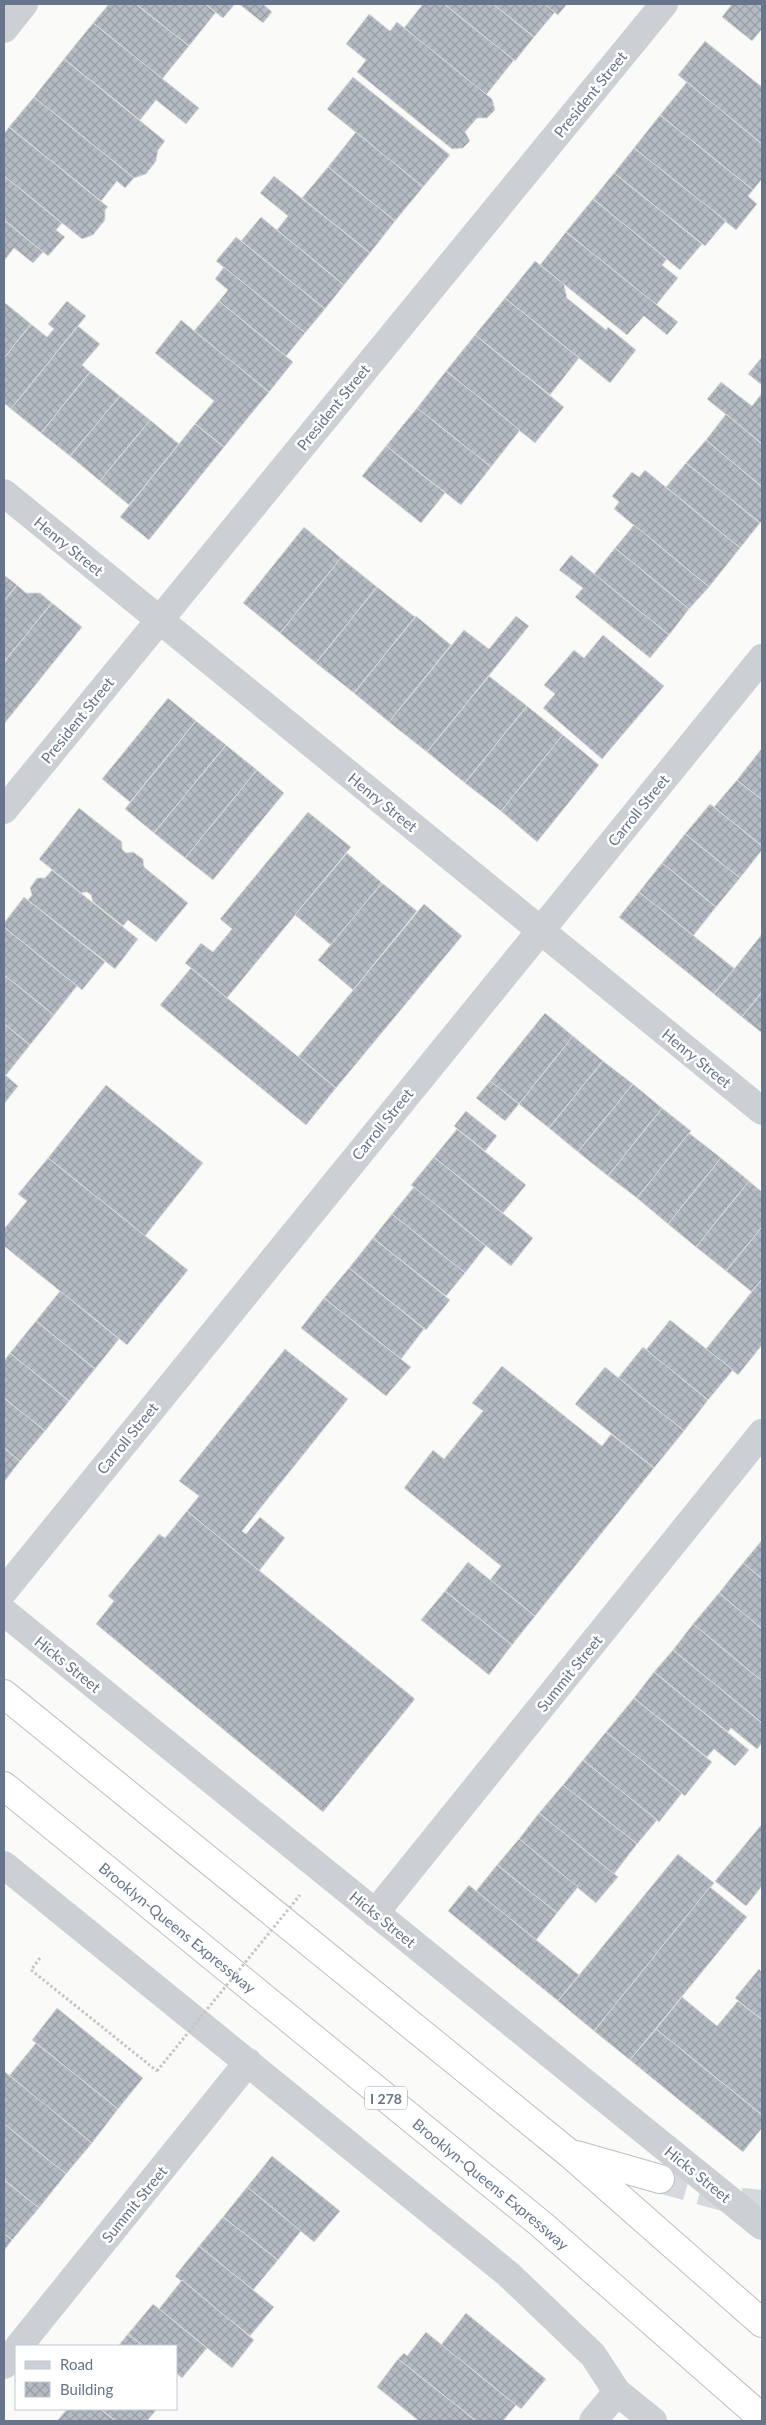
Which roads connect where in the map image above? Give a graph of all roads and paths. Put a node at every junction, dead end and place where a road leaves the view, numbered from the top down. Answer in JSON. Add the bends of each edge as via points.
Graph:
{"nodes":[{"id":1,"x":24,"y":4,"type":"edge"},
{"id":2,"x":664,"y":4,"type":"edge"},
{"id":3,"x":4,"y":29,"type":"edge"},
{"id":4,"x":4,"y":493,"type":"edge"},
{"id":5,"x":158,"y":619,"type":"junction"},
{"id":6,"x":762,"y":658,"type":"edge"},
{"id":7,"x":4,"y":810,"type":"edge"},
{"id":8,"x":539,"y":929,"type":"junction"},
{"id":9,"x":762,"y":1112,"type":"edge"},
{"id":10,"x":762,"y":1433,"type":"edge"},
{"id":11,"x":4,"y":1591,"type":"edge"},
{"id":12,"x":4,"y":1612,"type":"edge"},
{"id":13,"x":4,"y":1694,"type":"edge"},
{"id":14,"x":4,"y":1786,"type":"edge"},
{"id":15,"x":4,"y":1865,"type":"edge"},
{"id":16,"x":300,"y":1895,"type":"dead end"},
{"id":17,"x":375,"y":1913,"type":"junction"},
{"id":18,"x":40,"y":1958,"type":"dead end"},
{"id":19,"x":248,"y":2062,"type":"junction"},
{"id":20,"x":570,"y":2154,"type":"junction"},
{"id":21,"x":660,"y":2179,"type":"tunnel mouth"},
{"id":22,"x":759,"y":2218,"type":"edge"},
{"id":23,"x":762,"y":2323,"type":"edge"},
{"id":24,"x":20,"y":2345,"type":"edge"},
{"id":25,"x":15,"y":2351,"type":"edge"},
{"id":26,"x":4,"y":2365,"type":"edge"},
{"id":27,"x":617,"y":2392,"type":"junction"},
{"id":28,"x":762,"y":2418,"type":"edge"},
{"id":29,"x":593,"y":2421,"type":"edge"},
{"id":30,"x":653,"y":2421,"type":"edge"}],
"edges":[{"from":1,"to":3,"type":"street"},
{"from":2,"to":5,"type":"street","name":"President Street"},
{"from":4,"to":5,"type":"street","name":"Henry Street"},
{"from":5,"to":7,"type":"street","name":"President Street"},
{"from":5,"to":8,"type":"street","name":"Henry Street"},
{"from":6,"to":8,"type":"street","name":"Carroll Street"},
{"from":8,"to":9,"type":"street","name":"Henry Street"},
{"from":8,"to":11,"type":"street","name":"Carroll Street"},
{"from":10,"to":17,"type":"street","name":"Summit Street"},
{"from":12,"to":17,"type":"street","name":"Hicks Street"},
{"from":13,"to":20,"type":"highway"},
{"from":14,"to":28,"type":"highway","name":"Brooklyn-Queens Expressway","number":"I 278","via":[[534,2219]]},
{"from":15,"to":19,"type":"street"},
{"from":16,"to":18,"type":"path","bridge":true,"via":[[157,2071],[31,1970]]},
{"from":17,"to":22,"type":"street","name":"Hicks Street"},
{"from":19,"to":24,"type":"street","name":"Summit Street"},
{"from":19,"to":27,"type":"street","via":[[508,2274],[593,2355]]},
{"from":20,"to":21,"type":"highway"},
{"from":20,"to":23,"type":"highway"},
{"from":25,"to":26,"type":"street"},
{"from":27,"to":29,"type":"street"},
{"from":27,"to":30,"type":"street"}]}
